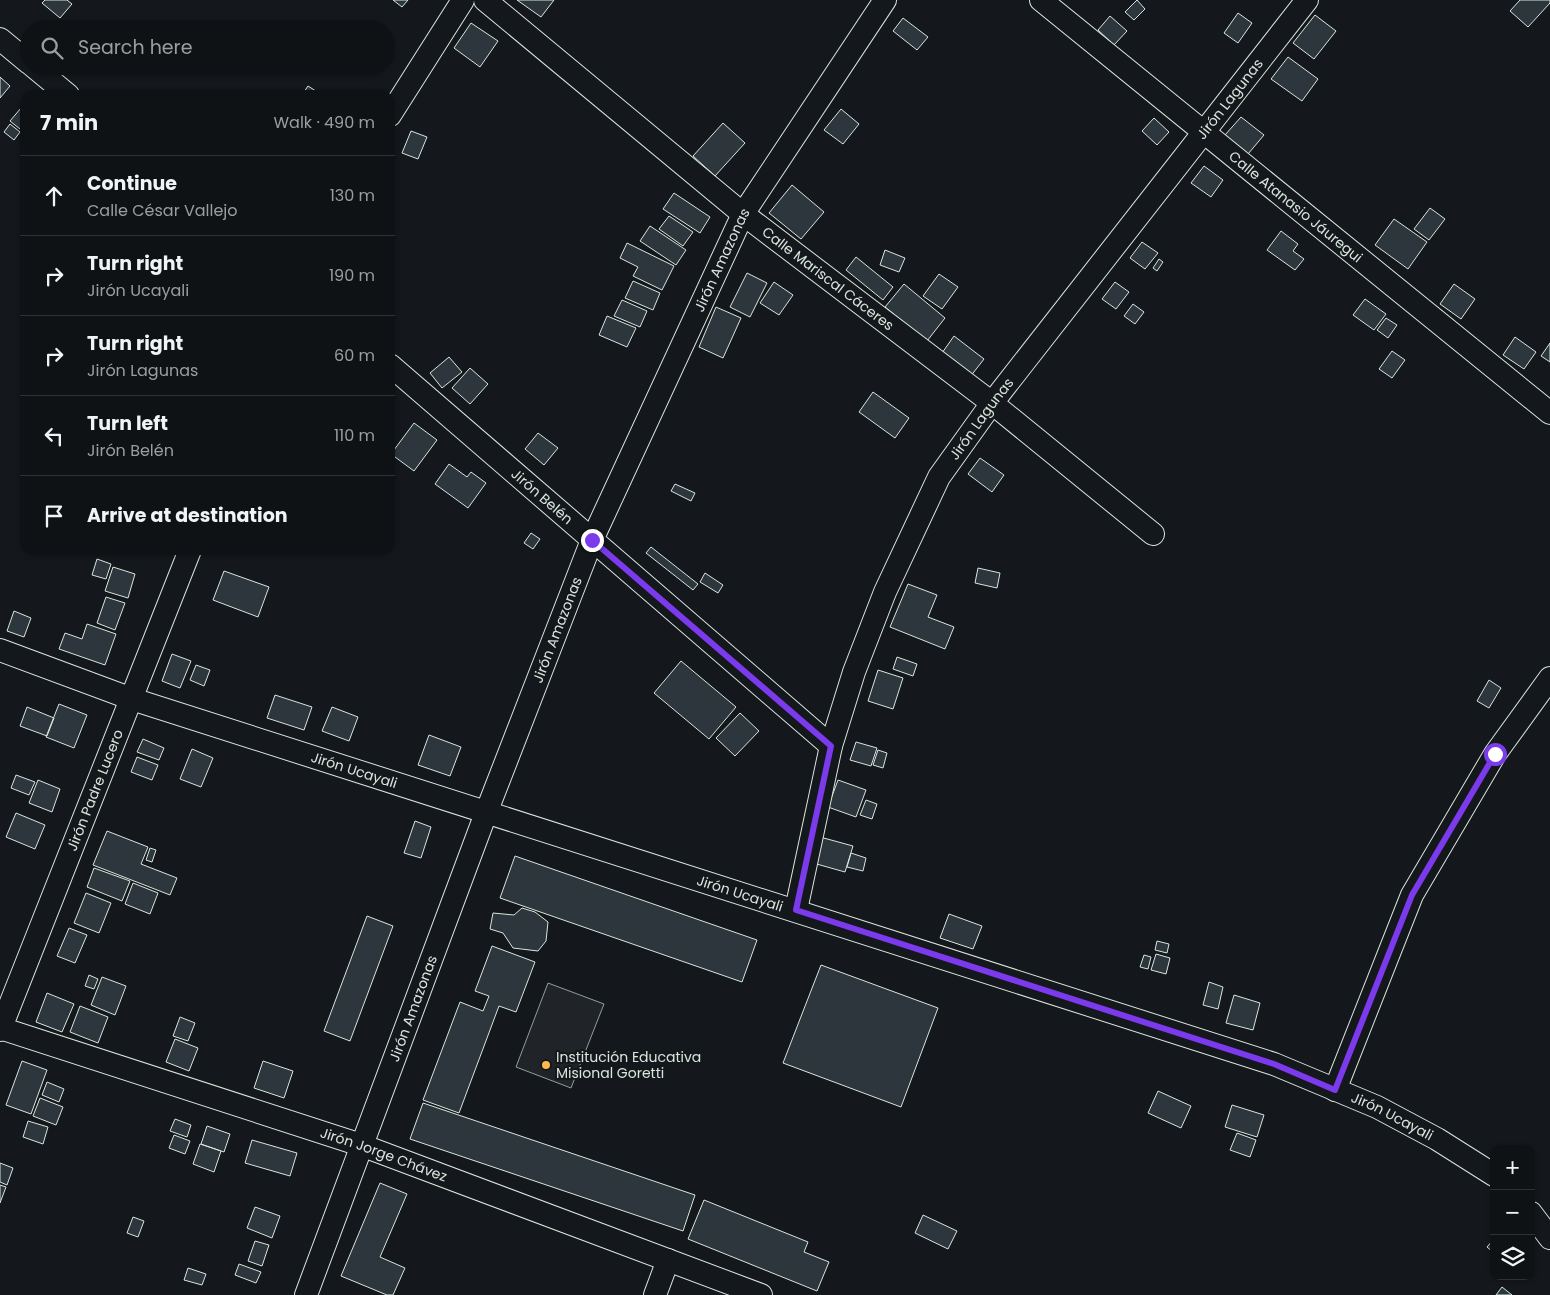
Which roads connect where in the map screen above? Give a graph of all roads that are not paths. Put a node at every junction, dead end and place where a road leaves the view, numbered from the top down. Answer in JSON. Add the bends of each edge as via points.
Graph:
{"nodes":[{"id":1,"x":463,"y":0,"type":"edge"},
{"id":2,"x":485,"y":0,"type":"edge"},
{"id":3,"x":885,"y":0,"type":"edge"},
{"id":4,"x":1041,"y":0,"type":"edge"},
{"id":5,"x":1307,"y":0,"type":"edge"},
{"id":6,"x":0,"y":39,"type":"edge"},
{"id":7,"x":20,"y":56,"type":"edge"},
{"id":8,"x":44,"y":75,"type":"edge"},
{"id":9,"x":62,"y":90,"type":"edge"},
{"id":10,"x":395,"y":107,"type":"edge"},
{"id":11,"x":1203,"y":132,"type":"junction"},
{"id":12,"x":743,"y":214,"type":"junction"},
{"id":13,"x":395,"y":369,"type":"edge"},
{"id":14,"x":992,"y":403,"type":"junction"},
{"id":15,"x":1550,"y":413,"type":"edge"},
{"id":16,"x":1153,"y":534,"type":"dead end"},
{"id":17,"x":592,"y":540,"type":"junction"},
{"id":18,"x":188,"y":555,"type":"edge"},
{"id":19,"x":0,"y":650,"type":"edge"},
{"id":20,"x":1550,"y":678,"type":"edge"},
{"id":21,"x":132,"y":699,"type":"junction"},
{"id":22,"x":831,"y":746,"type":"junction"},
{"id":23,"x":486,"y":813,"type":"junction"},
{"id":24,"x":796,"y":910,"type":"junction"},
{"id":25,"x":0,"y":1029,"type":"edge"},
{"id":26,"x":1335,"y":1090,"type":"junction"},
{"id":27,"x":361,"y":1145,"type":"junction"},
{"id":28,"x":1490,"y":1172,"type":"edge"},
{"id":29,"x":1535,"y":1218,"type":"edge"},
{"id":30,"x":1550,"y":1238,"type":"edge"},
{"id":31,"x":668,"y":1260,"type":"junction"},
{"id":32,"x":306,"y":1295,"type":"edge"},
{"id":33,"x":655,"y":1295,"type":"edge"},
{"id":34,"x":761,"y":1295,"type":"edge"}],
"edges":[{"from":1,"to":10,"type":"street"},
{"from":2,"to":12,"type":"street","name":"Calle Mariscal Cáceres"},
{"from":3,"to":12,"type":"street","name":"Jirón Amazonas"},
{"from":4,"to":11,"type":"street","name":"Calle Atanasio Jáuregui"},
{"from":5,"to":11,"type":"street","name":"Jirón Lagunas"},
{"from":6,"to":7,"type":"street"},
{"from":8,"to":9,"type":"street"},
{"from":11,"to":14,"type":"street","name":"Jirón Lagunas"},
{"from":11,"to":15,"type":"street","name":"Calle Atanasio Jáuregui"},
{"from":12,"to":14,"type":"street","name":"Calle Mariscal Cáceres"},
{"from":12,"to":17,"type":"street","name":"Jirón Amazonas"},
{"from":13,"to":17,"type":"street","name":"Jirón Belén"},
{"from":14,"to":16,"type":"street","name":"Calle Mariscal Cáceres"},
{"from":14,"to":22,"type":"street","name":"Jirón Lagunas","via":[[939,477],[914,527],[861,654]]},
{"from":17,"to":22,"type":"street","name":"Jirón Belén"},
{"from":17,"to":23,"type":"street","name":"Jirón Amazonas"},
{"from":18,"to":21,"type":"street","name":"Jirón Padre Lucero"},
{"from":19,"to":21,"type":"street","name":"Jirón Ucayali"},
{"from":20,"to":26,"type":"street","via":[[1495,754],[1412,895]]},
{"from":21,"to":23,"type":"street","name":"Jirón Ucayali"},
{"from":21,"to":25,"type":"street","name":"Jirón Padre Lucero"},
{"from":22,"to":24,"type":"street","name":"Jirón Lagunas"},
{"from":23,"to":24,"type":"street","name":"Jirón Ucayali"},
{"from":23,"to":27,"type":"street","name":"Jirón Amazonas"},
{"from":24,"to":26,"type":"street","name":"Jirón Ucayali","via":[[1274,1064]]},
{"from":25,"to":27,"type":"street","name":"Jirón Jorge Chávez"},
{"from":26,"to":28,"type":"street","name":"Jirón Ucayali","via":[[1377,1107]]},
{"from":27,"to":31,"type":"street","name":"Jirón Jorge Chávez"},
{"from":27,"to":32,"type":"street","name":"Jirón Amazonas"},
{"from":29,"to":30,"type":"street"},
{"from":31,"to":33,"type":"street"},
{"from":31,"to":34,"type":"street","name":"Jirón Jorge Chávez"}]}
